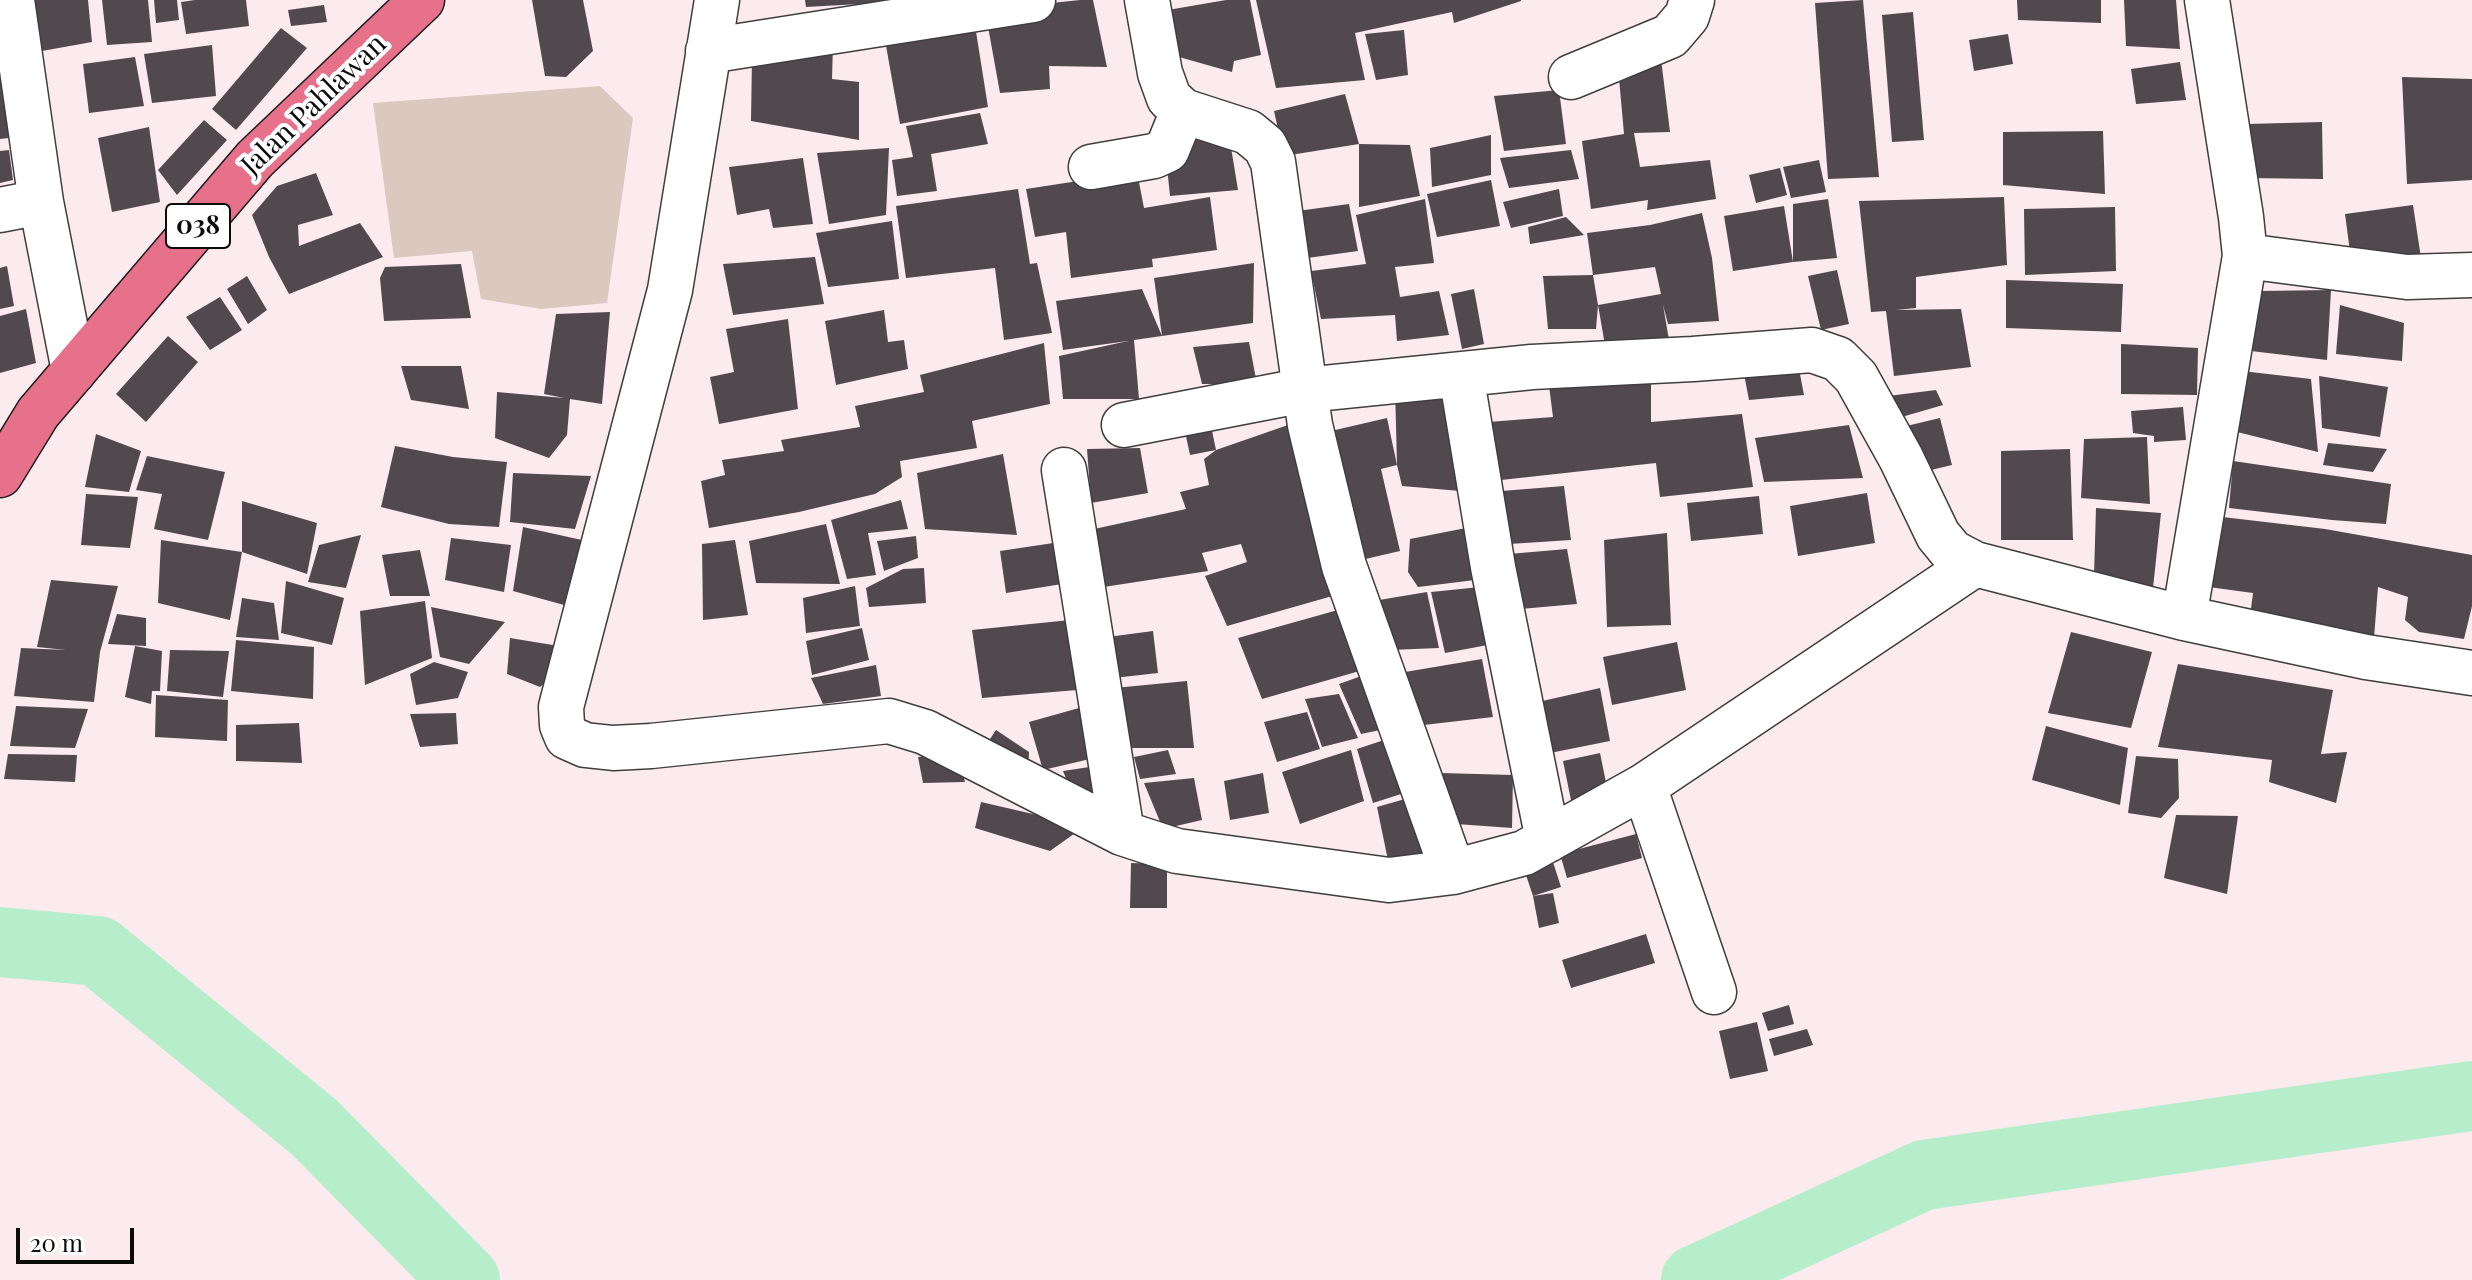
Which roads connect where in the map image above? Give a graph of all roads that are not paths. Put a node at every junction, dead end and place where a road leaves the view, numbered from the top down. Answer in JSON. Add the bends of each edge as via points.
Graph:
{"nodes":[{"id":1,"x":12,"y":0,"type":"edge"},
{"id":2,"x":422,"y":0,"type":"edge"},
{"id":3,"x":717,"y":0,"type":"edge"},
{"id":4,"x":1033,"y":0,"type":"edge"},
{"id":5,"x":1147,"y":0,"type":"edge"},
{"id":6,"x":1692,"y":0,"type":"edge"},
{"id":7,"x":2207,"y":0,"type":"edge"},
{"id":8,"x":708,"y":51,"type":"junction"},
{"id":9,"x":1571,"y":77,"type":"dead end"},
{"id":10,"x":1183,"y":111,"type":"junction"},
{"id":11,"x":1091,"y":167,"type":"dead end"},
{"id":12,"x":20,"y":206,"type":"edge"},
{"id":13,"x":2245,"y":256,"type":"junction"},
{"id":14,"x":2472,"y":275,"type":"edge"},
{"id":15,"x":74,"y":371,"type":"junction"},
{"id":16,"x":1461,"y":374,"type":"junction"},
{"id":17,"x":1305,"y":390,"type":"junction"},
{"id":18,"x":1124,"y":425,"type":"dead end"},
{"id":19,"x":1064,"y":470,"type":"dead end"},
{"id":20,"x":0,"y":475,"type":"edge"},
{"id":21,"x":1975,"y":564,"type":"junction"},
{"id":22,"x":2184,"y":618,"type":"junction"},
{"id":23,"x":2472,"y":673,"type":"edge"},
{"id":24,"x":1644,"y":786,"type":"junction"},
{"id":25,"x":1122,"y":833,"type":"junction"},
{"id":26,"x":1548,"y":840,"type":"junction"},
{"id":27,"x":1453,"y":872,"type":"junction"},
{"id":28,"x":1714,"y":992,"type":"dead end"}],
"edges":[{"from":1,"to":12,"type":"street"},
{"from":2,"to":15,"type":"main road","name":"Jalan Pahlawan","number":"038","via":[[255,159]]},
{"from":3,"to":8,"type":"street"},
{"from":4,"to":8,"type":"street"},
{"from":5,"to":10,"type":"street","via":[[1160,73],[1169,98]]},
{"from":6,"to":9,"type":"street","via":[[1687,16],[1670,36]]},
{"from":7,"to":13,"type":"street"},
{"from":8,"to":25,"type":"street","via":[[670,290],[561,707],[567,737],[613,748],[889,721],[925,732]]},
{"from":10,"to":11,"type":"street","via":[[1167,150]]},
{"from":10,"to":17,"type":"street","via":[[1248,132],[1265,146],[1273,162]]},
{"from":12,"to":15,"type":"street"},
{"from":13,"to":14,"type":"street","via":[[2407,277]]},
{"from":13,"to":22,"type":"street"},
{"from":15,"to":20,"type":"main road","name":"Jalan Pahlawan","number":"038","via":[[38,413]]},
{"from":16,"to":17,"type":"street"},
{"from":16,"to":21,"type":"street","via":[[1812,350],[1838,359],[1856,377],[1938,535],[1952,552]]},
{"from":16,"to":26,"type":"street"},
{"from":17,"to":18,"type":"street"},
{"from":17,"to":27,"type":"street","via":[[1344,566]]},
{"from":19,"to":25,"type":"street"},
{"from":21,"to":22,"type":"street"},
{"from":21,"to":24,"type":"street"},
{"from":22,"to":23,"type":"street","via":[[2366,657]]},
{"from":24,"to":26,"type":"street"},
{"from":24,"to":28,"type":"street"},
{"from":25,"to":27,"type":"street","via":[[1177,851],[1344,875],[1389,880]]},
{"from":26,"to":27,"type":"street","via":[[1524,853]]}]}
